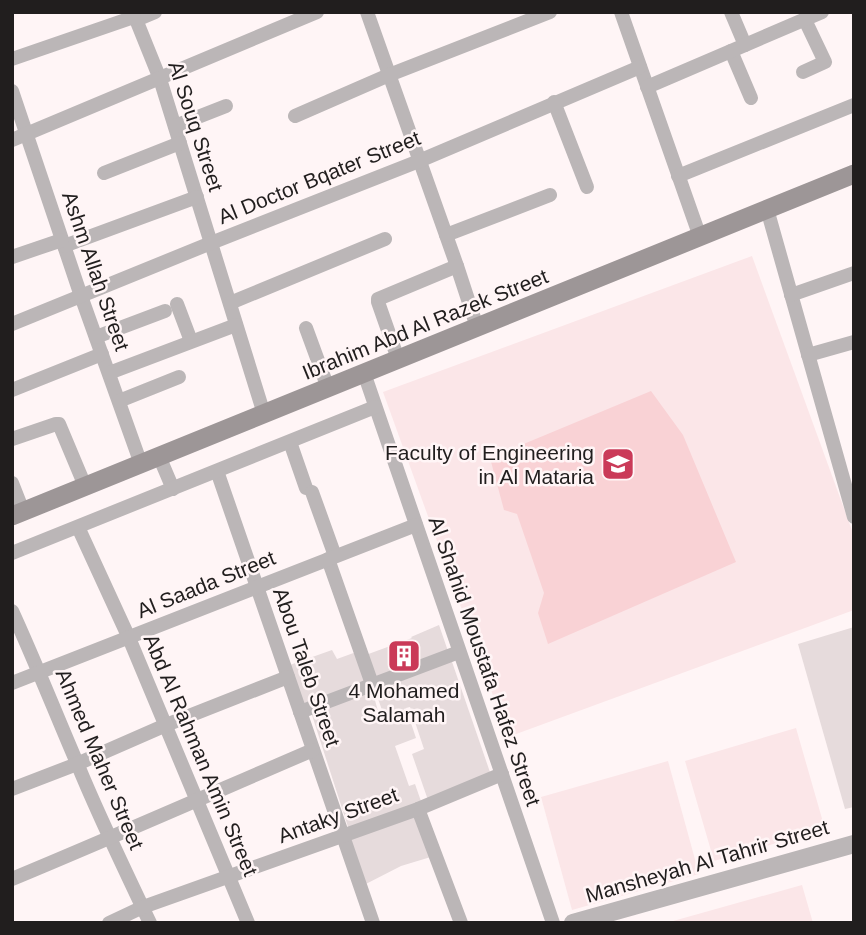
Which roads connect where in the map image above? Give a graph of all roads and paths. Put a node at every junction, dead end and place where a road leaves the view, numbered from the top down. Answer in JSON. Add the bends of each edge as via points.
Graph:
{"nodes":[{"id":1,"x":155,"y":12,"type":"edge"},
{"id":2,"x":317,"y":12,"type":"edge"},
{"id":3,"x":367,"y":12,"type":"edge"},
{"id":4,"x":550,"y":12,"type":"edge"},
{"id":5,"x":621,"y":12,"type":"edge"},
{"id":6,"x":731,"y":12,"type":"edge"},
{"id":7,"x":822,"y":12,"type":"edge"},
{"id":8,"x":134,"y":16,"type":"edge"},
{"id":9,"x":522,"y":17,"type":"edge"},
{"id":10,"x":805,"y":20,"type":"junction"},
{"id":11,"x":738,"y":48,"type":"junction"},
{"id":12,"x":12,"y":60,"type":"edge"},
{"id":13,"x":640,"y":67,"type":"junction"},
{"id":14,"x":803,"y":72,"type":"dead end"},
{"id":15,"x":389,"y":75,"type":"junction"},
{"id":16,"x":160,"y":79,"type":"junction"},
{"id":17,"x":647,"y":87,"type":"junction"},
{"id":18,"x":12,"y":91,"type":"edge"},
{"id":19,"x":751,"y":98,"type":"dead end"},
{"id":20,"x":554,"y":102,"type":"junction"},
{"id":21,"x":854,"y":105,"type":"edge"},
{"id":22,"x":226,"y":106,"type":"dead end"},
{"id":23,"x":295,"y":116,"type":"dead end"},
{"id":24,"x":175,"y":126,"type":"junction"},
{"id":25,"x":26,"y":134,"type":"junction"},
{"id":26,"x":12,"y":140,"type":"edge"},
{"id":27,"x":180,"y":144,"type":"junction"},
{"id":28,"x":419,"y":161,"type":"junction"},
{"id":29,"x":104,"y":173,"type":"dead end"},
{"id":30,"x":854,"y":174,"type":"edge"},
{"id":31,"x":678,"y":176,"type":"junction"},
{"id":32,"x":587,"y":187,"type":"dead end"},
{"id":33,"x":550,"y":195,"type":"dead end"},
{"id":34,"x":197,"y":197,"type":"junction"},
{"id":35,"x":767,"y":209,"type":"junction"},
{"id":36,"x":446,"y":235,"type":"junction"},
{"id":37,"x":700,"y":237,"type":"junction"},
{"id":38,"x":385,"y":239,"type":"dead end"},
{"id":39,"x":63,"y":243,"type":"junction"},
{"id":40,"x":211,"y":243,"type":"junction"},
{"id":41,"x":12,"y":257,"type":"edge"},
{"id":42,"x":457,"y":266,"type":"junction"},
{"id":43,"x":854,"y":273,"type":"edge"},
{"id":44,"x":791,"y":295,"type":"junction"},
{"id":45,"x":81,"y":296,"type":"junction"},
{"id":46,"x":230,"y":303,"type":"junction"},
{"id":47,"x":12,"y":324,"type":"edge"},
{"id":48,"x":236,"y":325,"type":"junction"},
{"id":49,"x":477,"y":327,"type":"junction"},
{"id":50,"x":306,"y":328,"type":"dead end"},
{"id":51,"x":96,"y":337,"type":"junction"},
{"id":52,"x":191,"y":341,"type":"junction"},
{"id":53,"x":854,"y":342,"type":"edge"},
{"id":54,"x":102,"y":354,"type":"junction"},
{"id":55,"x":808,"y":355,"type":"junction"},
{"id":56,"x":398,"y":359,"type":"junction"},
{"id":57,"x":109,"y":373,"type":"junction"},
{"id":58,"x":364,"y":373,"type":"junction"},
{"id":59,"x":179,"y":377,"type":"dead end"},
{"id":60,"x":328,"y":388,"type":"junction"},
{"id":61,"x":12,"y":390,"type":"edge"},
{"id":62,"x":119,"y":401,"type":"junction"},
{"id":63,"x":375,"y":407,"type":"junction"},
{"id":64,"x":264,"y":414,"type":"junction"},
{"id":65,"x":12,"y":439,"type":"edge"},
{"id":66,"x":290,"y":442,"type":"junction"},
{"id":67,"x":150,"y":460,"type":"junction"},
{"id":68,"x":217,"y":471,"type":"junction"},
{"id":69,"x":12,"y":483,"type":"edge"},
{"id":70,"x":85,"y":486,"type":"junction"},
{"id":71,"x":173,"y":489,"type":"junction"},
{"id":72,"x":17,"y":514,"type":"edge"},
{"id":73,"x":854,"y":517,"type":"edge"},
{"id":74,"x":416,"y":524,"type":"junction"},
{"id":75,"x":78,"y":527,"type":"junction"},
{"id":76,"x":12,"y":553,"type":"edge"},
{"id":77,"x":331,"y":558,"type":"junction"},
{"id":78,"x":257,"y":587,"type":"junction"},
{"id":79,"x":12,"y":611,"type":"edge"},
{"id":80,"x":129,"y":638,"type":"junction"},
{"id":81,"x":460,"y":652,"type":"junction"},
{"id":82,"x":40,"y":672,"type":"junction"},
{"id":83,"x":288,"y":677,"type":"junction"},
{"id":84,"x":12,"y":683,"type":"edge"},
{"id":85,"x":372,"y":684,"type":"junction"},
{"id":86,"x":300,"y":712,"type":"junction"},
{"id":87,"x":166,"y":725,"type":"junction"},
{"id":88,"x":313,"y":750,"type":"junction"},
{"id":89,"x":77,"y":764,"type":"junction"},
{"id":90,"x":502,"y":774,"type":"junction"},
{"id":91,"x":12,"y":789,"type":"edge"},
{"id":92,"x":197,"y":799,"type":"junction"},
{"id":93,"x":418,"y":809,"type":"junction"},
{"id":94,"x":343,"y":836,"type":"junction"},
{"id":95,"x":110,"y":839,"type":"junction"},
{"id":96,"x":854,"y":844,"type":"edge"},
{"id":97,"x":230,"y":877,"type":"junction"},
{"id":98,"x":12,"y":879,"type":"edge"},
{"id":99,"x":143,"y":908,"type":"junction"},
{"id":100,"x":109,"y":923,"type":"edge"},
{"id":101,"x":150,"y":923,"type":"edge"},
{"id":102,"x":248,"y":923,"type":"edge"},
{"id":103,"x":373,"y":923,"type":"edge"},
{"id":104,"x":461,"y":923,"type":"edge"},
{"id":105,"x":553,"y":923,"type":"edge"},
{"id":106,"x":573,"y":923,"type":"edge"}],
"edges":[{"from":1,"to":8,"type":"street"},
{"from":2,"to":16,"type":"street"},
{"from":3,"to":15,"type":"street"},
{"from":4,"to":9,"type":"street"},
{"from":5,"to":13,"type":"street"},
{"from":6,"to":11,"type":"street"},
{"from":7,"to":10,"type":"street"},
{"from":8,"to":12,"type":"street"},
{"from":8,"to":16,"type":"street","name":"Al Souq Street"},
{"from":9,"to":15,"type":"street"},
{"from":10,"to":11,"type":"street"},
{"from":10,"to":14,"type":"street","via":[[825,62]]},
{"from":11,"to":17,"type":"street"},
{"from":11,"to":19,"type":"street"},
{"from":13,"to":17,"type":"street"},
{"from":13,"to":20,"type":"street","name":"Al Doctor Bqater Street"},
{"from":15,"to":23,"type":"street"},
{"from":15,"to":28,"type":"street"},
{"from":16,"to":24,"type":"street","name":"Al Souq Street"},
{"from":16,"to":25,"type":"street"},
{"from":17,"to":31,"type":"street"},
{"from":18,"to":25,"type":"street","name":"Ashm Allah Street"},
{"from":20,"to":28,"type":"street","name":"Al Doctor Bqater Street"},
{"from":20,"to":32,"type":"street"},
{"from":21,"to":31,"type":"street"},
{"from":22,"to":24,"type":"street"},
{"from":24,"to":27,"type":"street","name":"Al Souq Street"},
{"from":25,"to":26,"type":"street"},
{"from":25,"to":39,"type":"street","name":"Ashm Allah Street"},
{"from":27,"to":29,"type":"street"},
{"from":27,"to":34,"type":"street","name":"Al Souq Street"},
{"from":28,"to":36,"type":"street"},
{"from":28,"to":40,"type":"street","name":"Al Doctor Bqater Street"},
{"from":30,"to":35,"type":"main road","name":"Ibrahim Abd Al Razek Street"},
{"from":31,"to":37,"type":"street"},
{"from":33,"to":36,"type":"street"},
{"from":34,"to":39,"type":"street"},
{"from":34,"to":40,"type":"street","name":"Al Souq Street"},
{"from":35,"to":37,"type":"main road","name":"Ibrahim Abd Al Razek Street"},
{"from":35,"to":44,"type":"street"},
{"from":36,"to":42,"type":"street"},
{"from":37,"to":49,"type":"main road","name":"Ibrahim Abd Al Razek Street"},
{"from":38,"to":46,"type":"street"},
{"from":39,"to":41,"type":"street"},
{"from":39,"to":45,"type":"street","name":"Ashm Allah Street"},
{"from":40,"to":45,"type":"street","name":"Al Doctor Bqater Street"},
{"from":40,"to":46,"type":"street","name":"Al Souq Street"},
{"from":42,"to":49,"type":"street"},
{"from":42,"to":56,"type":"street","via":[[378,299]]},
{"from":43,"to":44,"type":"street"},
{"from":44,"to":55,"type":"street"},
{"from":45,"to":47,"type":"street","name":"Al Doctor Bqater Street"},
{"from":45,"to":51,"type":"street","name":"Ashm Allah Street"},
{"from":46,"to":48,"type":"street","name":"Al Souq Street"},
{"from":48,"to":52,"type":"street"},
{"from":48,"to":64,"type":"street","name":"Al Souq Street"},
{"from":49,"to":56,"type":"main road","name":"Ibrahim Abd Al Razek Street"},
{"from":50,"to":60,"type":"street"},
{"from":51,"to":52,"type":"street","via":[[171,307]]},
{"from":51,"to":54,"type":"street","name":"Ashm Allah Street"},
{"from":52,"to":57,"type":"street"},
{"from":53,"to":55,"type":"street"},
{"from":54,"to":57,"type":"street","name":"Ashm Allah Street"},
{"from":54,"to":61,"type":"street"},
{"from":55,"to":73,"type":"street"},
{"from":56,"to":58,"type":"main road","name":"Ibrahim Abd Al Razek Street"},
{"from":57,"to":62,"type":"street","name":"Ashm Allah Street"},
{"from":58,"to":60,"type":"main road","name":"Ibrahim Abd Al Razek Street"},
{"from":58,"to":63,"type":"street","name":"Al Shahid Moustafa Hafez Street"},
{"from":59,"to":62,"type":"street"},
{"from":60,"to":64,"type":"main road","name":"Ibrahim Abd Al Razek Street"},
{"from":62,"to":67,"type":"street","name":"Ashm Allah Street"},
{"from":63,"to":66,"type":"street"},
{"from":63,"to":74,"type":"street","name":"Al Shahid Moustafa Hafez Street"},
{"from":64,"to":67,"type":"main road","name":"Ibrahim Abd Al Razek Street"},
{"from":65,"to":70,"type":"street","via":[[59,424]]},
{"from":66,"to":68,"type":"street"},
{"from":66,"to":77,"type":"street"},
{"from":67,"to":70,"type":"main road","name":"Ibrahim Abd Al Razek Street"},
{"from":67,"to":71,"type":"street","name":"Ashm Allah Street"},
{"from":68,"to":71,"type":"street"},
{"from":68,"to":78,"type":"street","name":"Abou Taleb Street"},
{"from":69,"to":72,"type":"street"},
{"from":70,"to":72,"type":"main road","name":"Ibrahim Abd Al Razek Street"},
{"from":71,"to":75,"type":"street"},
{"from":74,"to":77,"type":"street","name":"Al Saada Street"},
{"from":74,"to":81,"type":"street","name":"Al Shahid Moustafa Hafez Street"},
{"from":75,"to":76,"type":"street"},
{"from":75,"to":80,"type":"street","name":"Abd Al Rahman Amin Street"},
{"from":77,"to":78,"type":"street","name":"Al Saada Street"},
{"from":77,"to":85,"type":"street"},
{"from":78,"to":80,"type":"street","name":"Al Saada Street"},
{"from":78,"to":83,"type":"street","name":"Abou Taleb Street"},
{"from":79,"to":82,"type":"street","name":"Ahmed Maher Street"},
{"from":80,"to":82,"type":"street","name":"Al Saada Street"},
{"from":80,"to":87,"type":"street","name":"Abd Al Rahman Amin Street"},
{"from":81,"to":85,"type":"street"},
{"from":81,"to":90,"type":"street","name":"Al Shahid Moustafa Hafez Street"},
{"from":82,"to":84,"type":"street","name":"Al Saada Street"},
{"from":82,"to":89,"type":"street","name":"Ahmed Maher Street"},
{"from":83,"to":86,"type":"street","name":"Abou Taleb Street"},
{"from":83,"to":87,"type":"street"},
{"from":85,"to":86,"type":"street"},
{"from":86,"to":88,"type":"street","name":"Abou Taleb Street"},
{"from":87,"to":89,"type":"street"},
{"from":87,"to":92,"type":"street","name":"Abd Al Rahman Amin Street"},
{"from":88,"to":92,"type":"street"},
{"from":88,"to":94,"type":"street","name":"Abou Taleb Street"},
{"from":89,"to":91,"type":"street"},
{"from":89,"to":95,"type":"street","name":"Ahmed Maher Street"},
{"from":90,"to":93,"type":"street","name":"Antaky Street"},
{"from":90,"to":105,"type":"street","name":"Al Shahid Moustafa Hafez Street"},
{"from":92,"to":95,"type":"street"},
{"from":92,"to":97,"type":"street","name":"Abd Al Rahman Amin Street"},
{"from":93,"to":94,"type":"street","name":"Antaky Street"},
{"from":93,"to":104,"type":"street"},
{"from":94,"to":97,"type":"street","name":"Antaky Street"},
{"from":94,"to":103,"type":"street","name":"Abou Taleb Street"},
{"from":95,"to":98,"type":"street"},
{"from":95,"to":99,"type":"street","name":"Ahmed Maher Street"},
{"from":96,"to":106,"type":"street","name":"Mansheyah Al Tahrir Street"},
{"from":97,"to":99,"type":"street","name":"Antaky Street"},
{"from":97,"to":102,"type":"street","name":"Abd Al Rahman Amin Street"},
{"from":99,"to":100,"type":"street","name":"Antaky Street"},
{"from":99,"to":101,"type":"street","name":"Ahmed Maher Street"}]}
